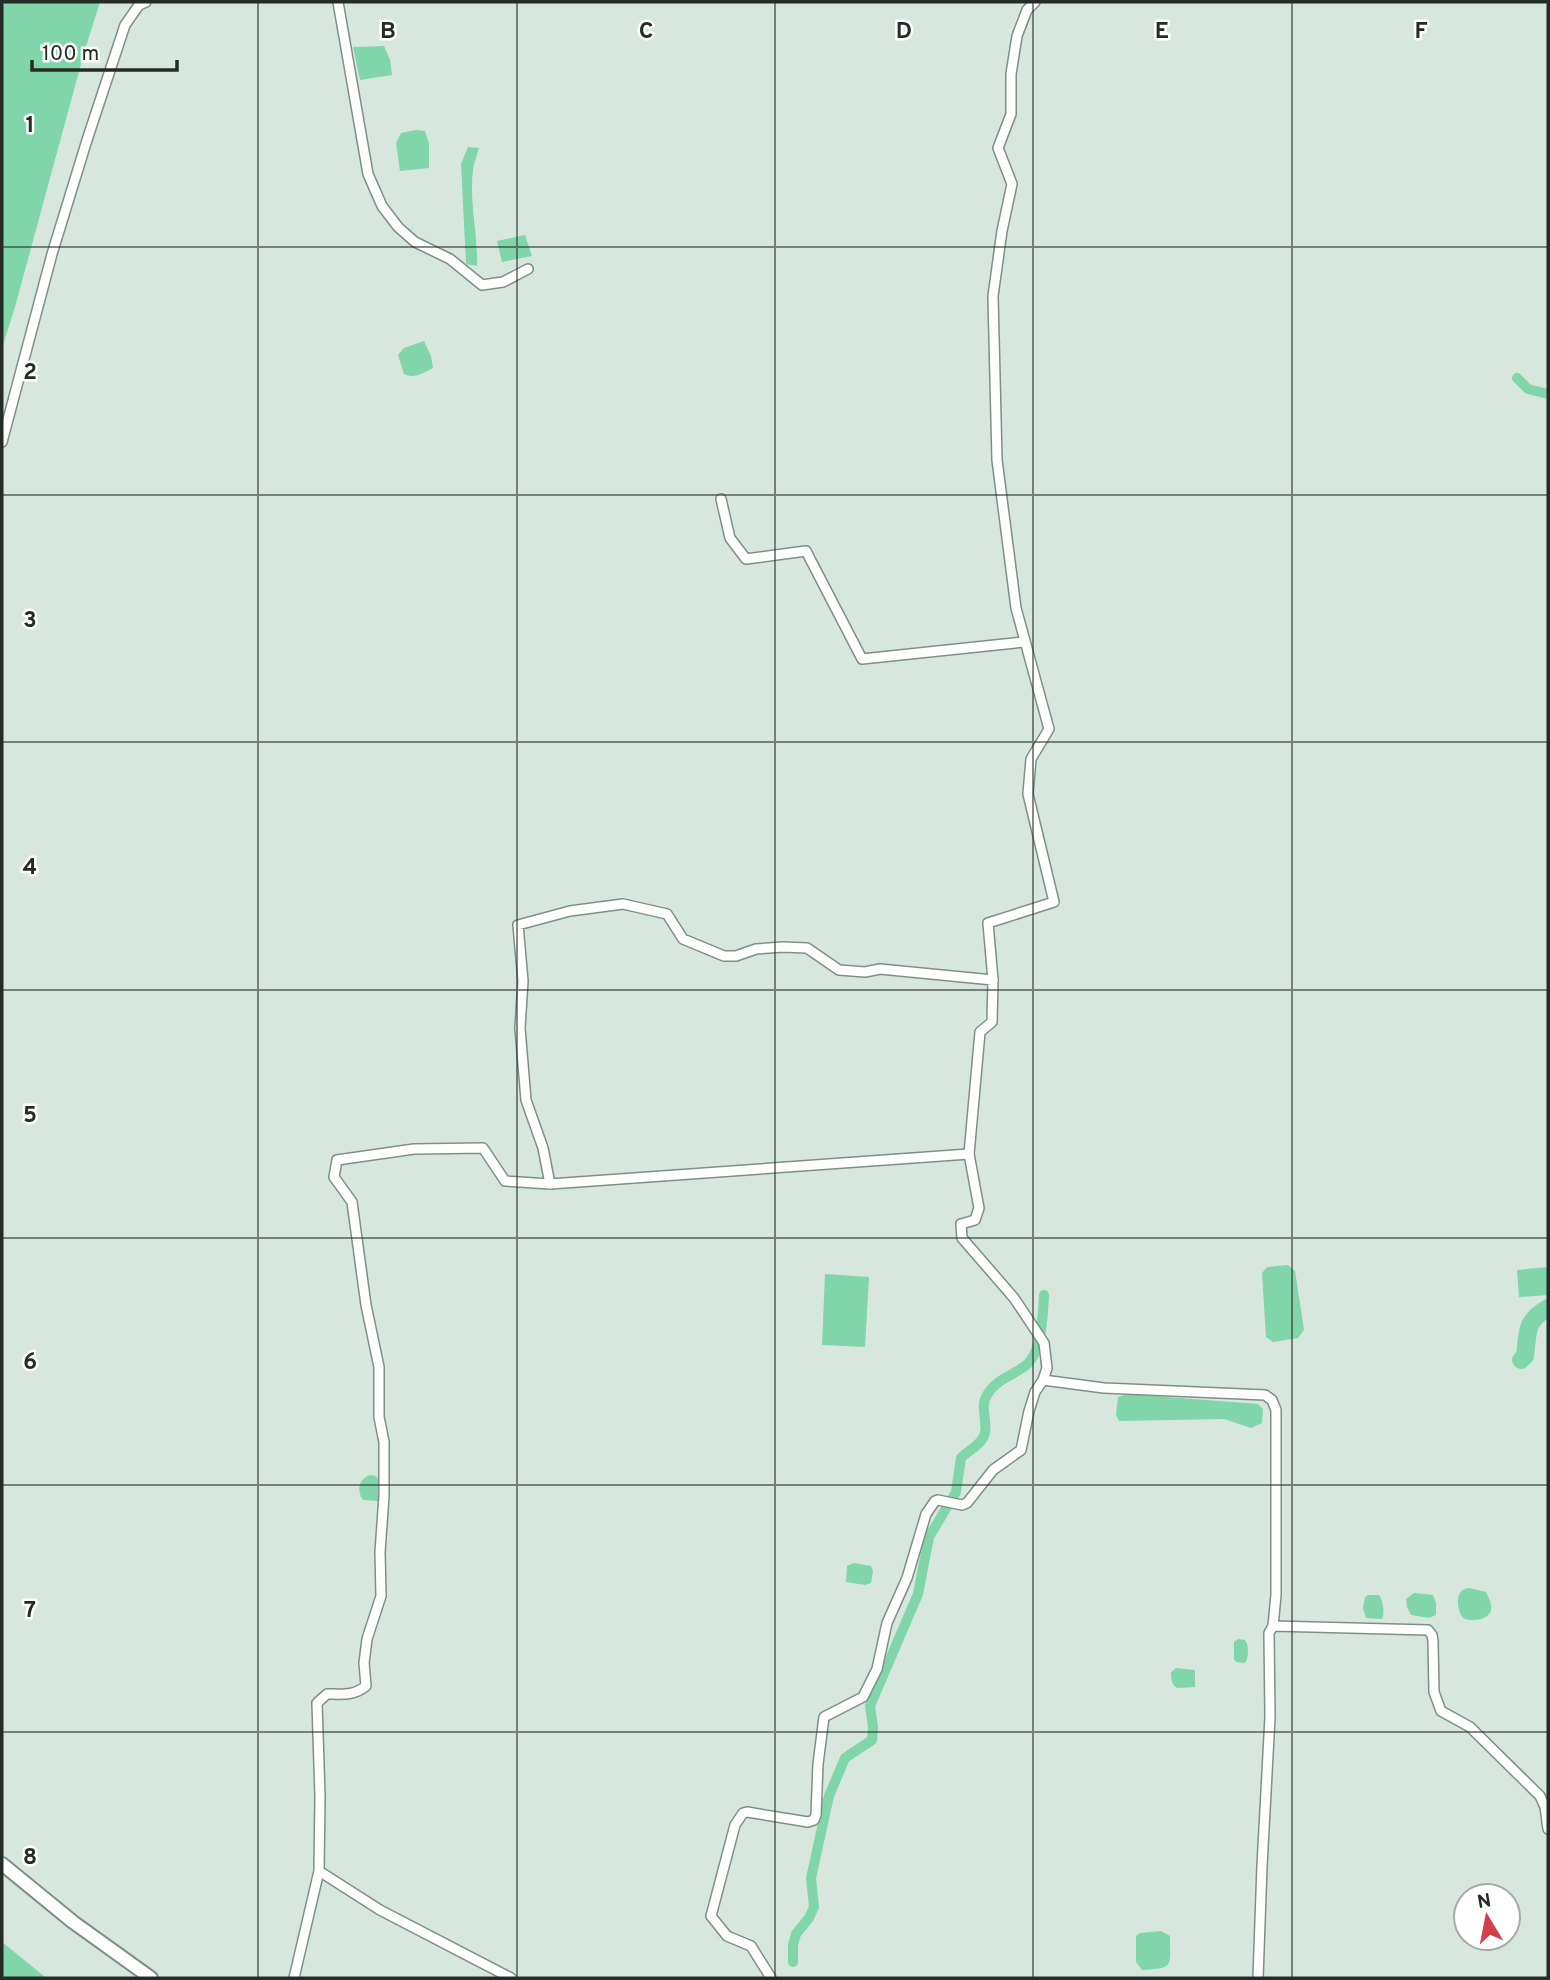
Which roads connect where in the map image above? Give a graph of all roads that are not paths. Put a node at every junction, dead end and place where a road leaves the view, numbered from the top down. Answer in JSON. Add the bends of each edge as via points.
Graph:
{"nodes":[{"id":1,"x":146,"y":2,"type":"edge"},
{"id":2,"x":338,"y":2,"type":"edge"},
{"id":3,"x":1035,"y":2,"type":"edge"},
{"id":4,"x":528,"y":269,"type":"dead end"},
{"id":5,"x":2,"y":442,"type":"edge"},
{"id":6,"x":721,"y":499,"type":"dead end"},
{"id":7,"x":1024,"y":642,"type":"junction"},
{"id":8,"x":993,"y":980,"type":"junction"},
{"id":9,"x":970,"y":1154,"type":"junction"},
{"id":10,"x":550,"y":1184,"type":"junction"},
{"id":11,"x":1044,"y":1380,"type":"junction"},
{"id":12,"x":1273,"y":1626,"type":"junction"},
{"id":13,"x":1548,"y":1829,"type":"edge"},
{"id":14,"x":2,"y":1864,"type":"edge"},
{"id":15,"x":319,"y":1871,"type":"junction"},
{"id":16,"x":152,"y":1978,"type":"edge"},
{"id":17,"x":294,"y":1978,"type":"edge"},
{"id":18,"x":511,"y":1978,"type":"edge"},
{"id":19,"x":771,"y":1978,"type":"edge"},
{"id":20,"x":1258,"y":1978,"type":"edge"}],
"edges":[{"from":1,"to":5,"type":"street","via":[[125,25],[87,140]]},
{"from":2,"to":4,"type":"street","via":[[368,174],[382,206],[415,243],[450,259],[482,285],[503,282]]},
{"from":3,"to":7,"type":"street","via":[[1017,36],[1011,114],[998,148],[1012,184],[993,296],[998,460]]},
{"from":6,"to":7,"type":"street","via":[[730,538],[746,559],[806,551],[862,659]]},
{"from":7,"to":8,"type":"street","via":[[1049,729],[1031,759],[1028,794],[1054,902],[988,923]]},
{"from":8,"to":9,"type":"street","via":[[992,1022],[980,1032]]},
{"from":8,"to":10,"type":"street","via":[[880,969],[839,970],[807,948],[756,948],[724,957],[683,939],[667,914],[623,904],[570,911],[518,925],[526,1100]]},
{"from":9,"to":10,"type":"street"},
{"from":9,"to":11,"type":"street","via":[[979,1208],[975,1220],[961,1224],[962,1238],[1014,1298],[1044,1343]]},
{"from":10,"to":15,"type":"street","via":[[505,1181],[483,1148],[414,1150],[337,1160],[334,1177],[352,1202],[379,1367],[384,1496],[381,1596],[367,1639],[366,1686],[349,1695],[327,1694],[317,1703]]},
{"from":11,"to":12,"type":"street","via":[[1104,1388],[1265,1395],[1272,1400],[1276,1410]]},
{"from":11,"to":19,"type":"street","via":[[1035,1392],[1021,1450],[993,1470],[971,1500],[962,1505],[935,1501],[926,1514],[907,1578],[887,1623],[877,1669],[863,1697],[824,1717],[814,1820],[747,1812],[735,1825],[711,1916],[727,1936],[751,1946]]},
{"from":12,"to":13,"type":"street","via":[[1428,1630],[1433,1641],[1434,1692],[1441,1710],[1470,1727],[1540,1796]]},
{"from":12,"to":20,"type":"street","via":[[1269,1633],[1270,1717]]},
{"from":14,"to":16,"type":"street"},
{"from":15,"to":17,"type":"street"},
{"from":15,"to":18,"type":"street","via":[[380,1910]]}]}
